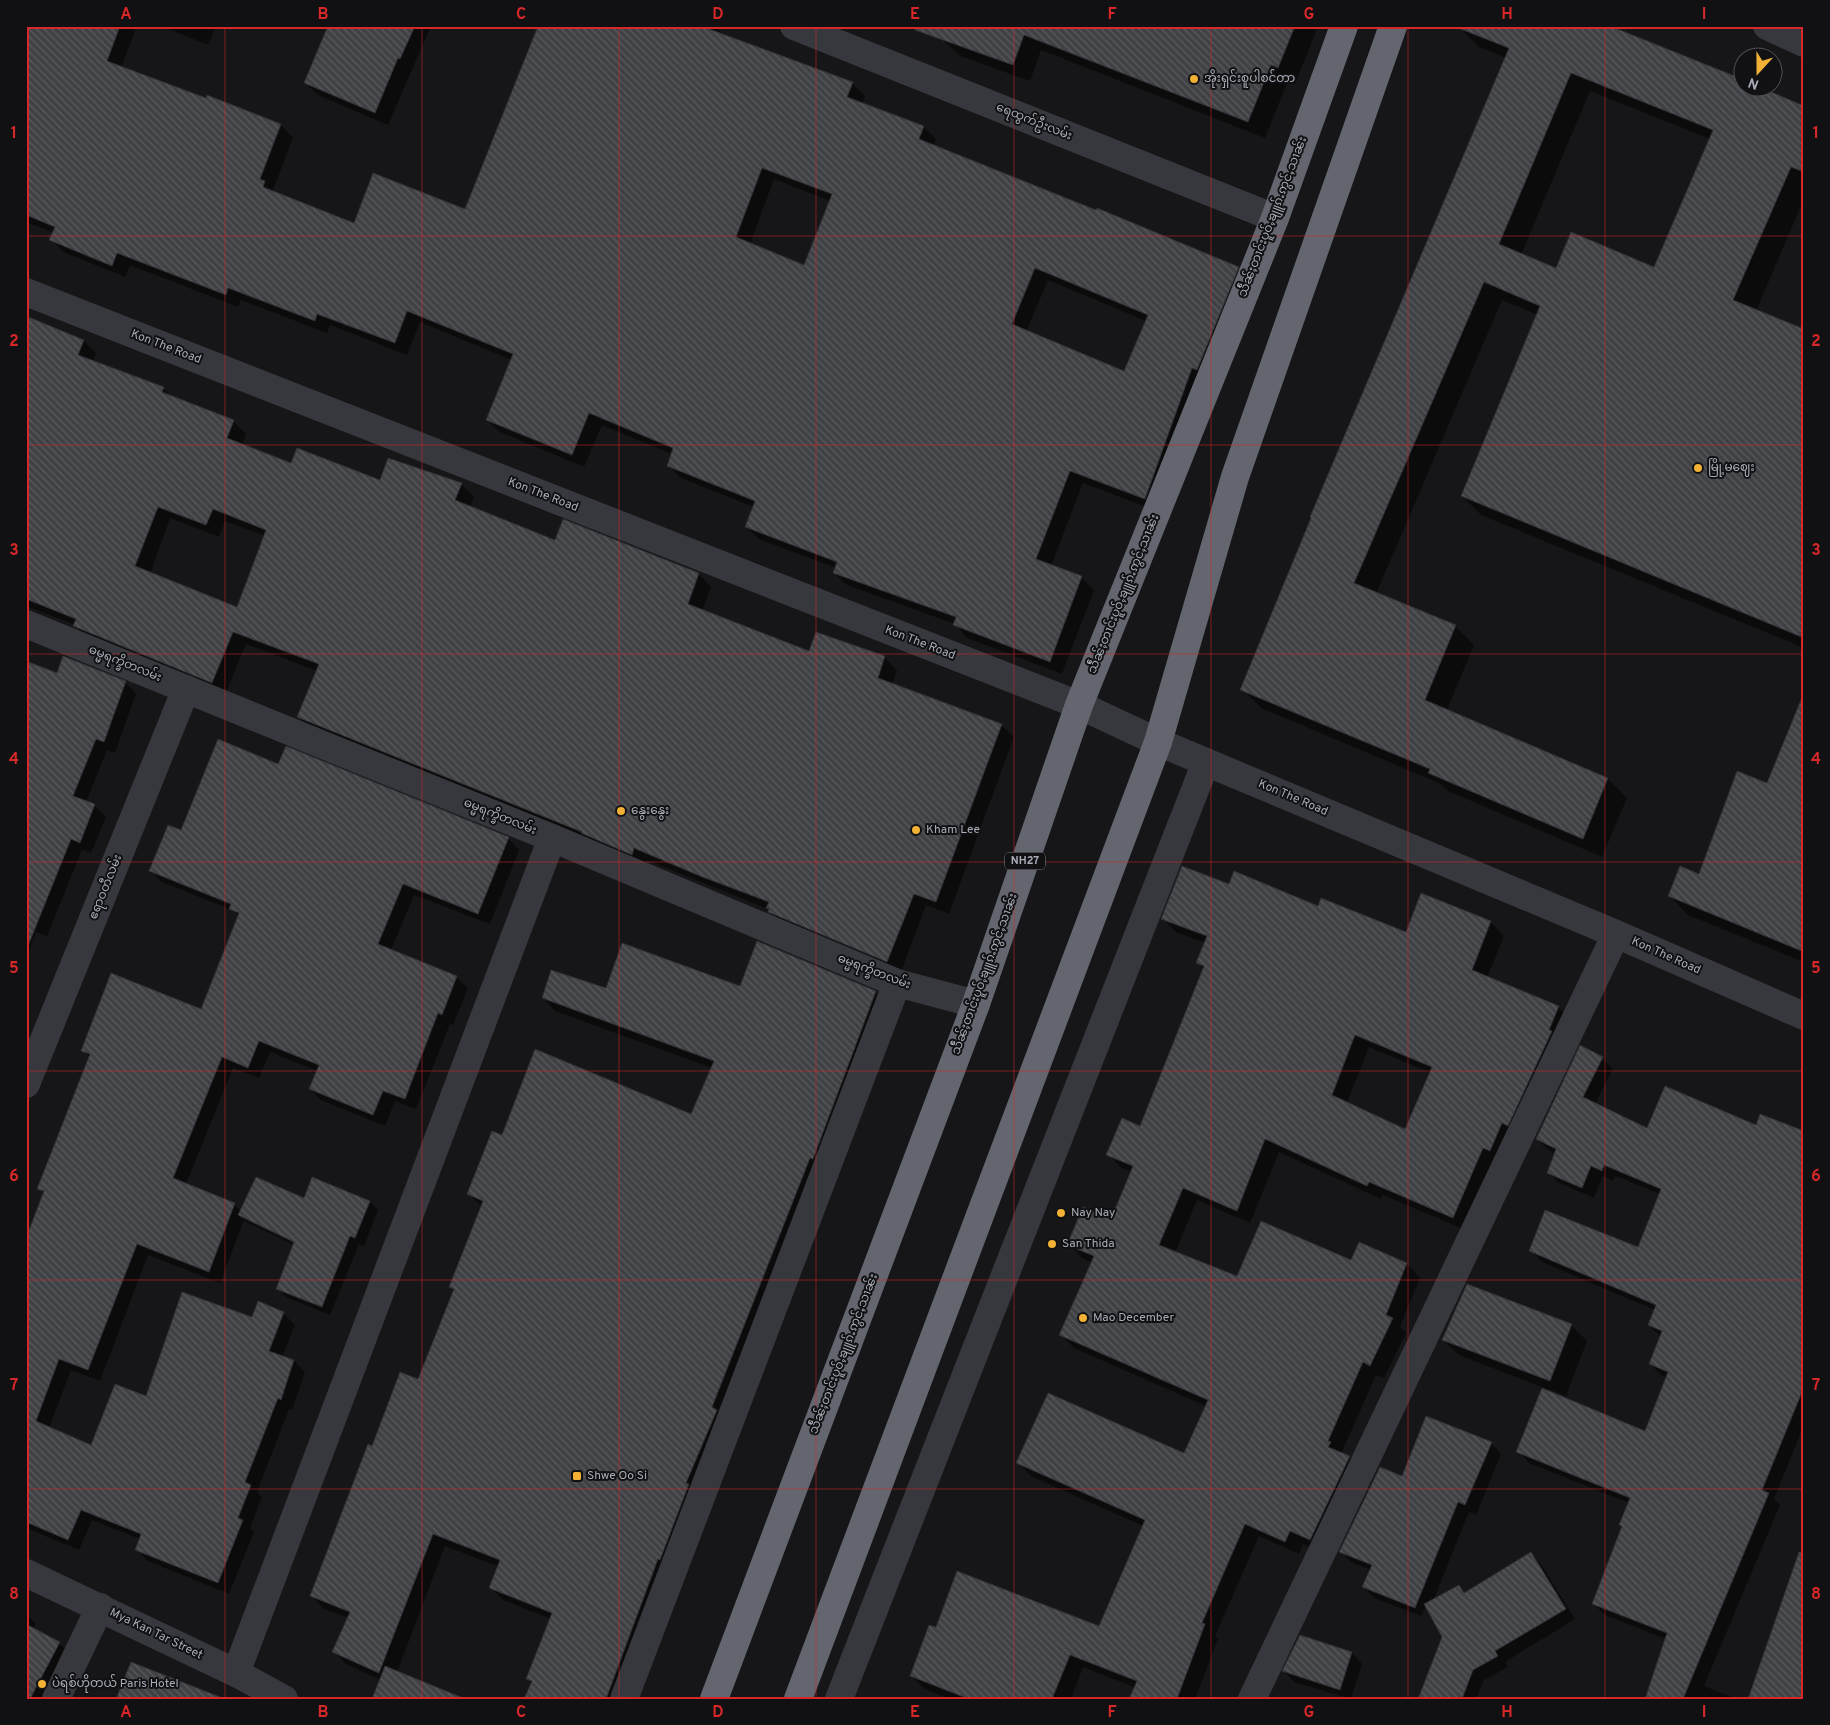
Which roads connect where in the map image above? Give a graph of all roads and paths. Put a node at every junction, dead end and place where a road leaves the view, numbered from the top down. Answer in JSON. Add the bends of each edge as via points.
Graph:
{"nodes":[{"id":1,"x":794,"y":26,"type":"edge"},
{"id":2,"x":1344,"y":26,"type":"edge"},
{"id":3,"x":1393,"y":26,"type":"edge"},
{"id":4,"x":1767,"y":26,"type":"edge"},
{"id":5,"x":835,"y":34,"type":"edge"},
{"id":6,"x":1804,"y":43,"type":"edge"},
{"id":7,"x":1275,"y":218,"type":"junction"},
{"id":8,"x":26,"y":292,"type":"edge"},
{"id":9,"x":26,"y":624,"type":"edge"},
{"id":10,"x":186,"y":689,"type":"junction"},
{"id":11,"x":1079,"y":705,"type":"junction"},
{"id":12,"x":1158,"y":742,"type":"junction"},
{"id":13,"x":1206,"y":762,"type":"junction"},
{"id":14,"x":552,"y":838,"type":"junction"},
{"id":15,"x":1616,"y":934,"type":"junction"},
{"id":16,"x":897,"y":983,"type":"junction"},
{"id":17,"x":976,"y":1004,"type":"junction"},
{"id":18,"x":1804,"y":1016,"type":"edge"},
{"id":19,"x":26,"y":1084,"type":"edge"},
{"id":20,"x":26,"y":1573,"type":"edge"},
{"id":21,"x":100,"y":1608,"type":"junction"},
{"id":22,"x":236,"y":1673,"type":"junction"},
{"id":23,"x":56,"y":1699,"type":"edge"},
{"id":24,"x":284,"y":1699,"type":"edge"},
{"id":25,"x":624,"y":1699,"type":"edge"},
{"id":26,"x":714,"y":1699,"type":"edge"},
{"id":27,"x":798,"y":1699,"type":"edge"},
{"id":28,"x":840,"y":1699,"type":"edge"},
{"id":29,"x":1252,"y":1699,"type":"edge"}],
"edges":[{"from":1,"to":5,"type":"street","name":"ရေထွက်ဦးလမ်း"},
{"from":2,"to":7,"type":"highway","name":"သဵႅၼ်ႈတၢင်းပူဝ်ႇၶျူၵ်ႉဢွင်ႇသၢၼ်း","number":"NH27"},
{"from":3,"to":12,"type":"highway","via":[[1235,477]]},
{"from":4,"to":6,"type":"street"},
{"from":5,"to":7,"type":"street","name":"ရေထွက်ဦးလမ်း"},
{"from":7,"to":11,"type":"highway","name":"သဵႅၼ်ႈတၢင်းပူဝ်ႇၶျူၵ်ႉဢွင်ႇသၢၼ်း","number":"NH27"},
{"from":8,"to":11,"type":"street","name":"Kon The Road"},
{"from":9,"to":10,"type":"street","name":"ဓမ္မရက္ခိတလမ်း"},
{"from":10,"to":14,"type":"street","name":"ဓမ္မရက္ခိတလမ်း"},
{"from":10,"to":19,"type":"street","name":"ဧရာဝတီလမ်း"},
{"from":11,"to":12,"type":"street","name":"Kon The Road"},
{"from":11,"to":17,"type":"highway","name":"သဵႅၼ်ႈတၢင်းပူဝ်ႇၶျူၵ်ႉဢွင်ႇသၢၼ်း","number":"NH27"},
{"from":12,"to":13,"type":"street","name":"Kon The Road"},
{"from":12,"to":27,"type":"highway"},
{"from":13,"to":15,"type":"street","name":"Kon The Road"},
{"from":13,"to":28,"type":"street"},
{"from":14,"to":16,"type":"street","name":"ဓမ္မရက္ခိတလမ်း"},
{"from":14,"to":22,"type":"street"},
{"from":15,"to":18,"type":"street","name":"Kon The Road"},
{"from":15,"to":29,"type":"street"},
{"from":16,"to":17,"type":"street","name":"ဓမ္မရက္ခိတလမ်း"},
{"from":16,"to":25,"type":"street"},
{"from":17,"to":26,"type":"highway","name":"သဵႅၼ်ႈတၢင်းပူဝ်ႇၶျူၵ်ႉဢွင်ႇသၢၼ်း","number":"NH27"},
{"from":20,"to":21,"type":"street","name":"Mya Kan Tar Street"},
{"from":21,"to":22,"type":"street","name":"Mya Kan Tar Street"},
{"from":21,"to":23,"type":"street"},
{"from":22,"to":24,"type":"street","name":"Mya Kan Tar Street"}]}
